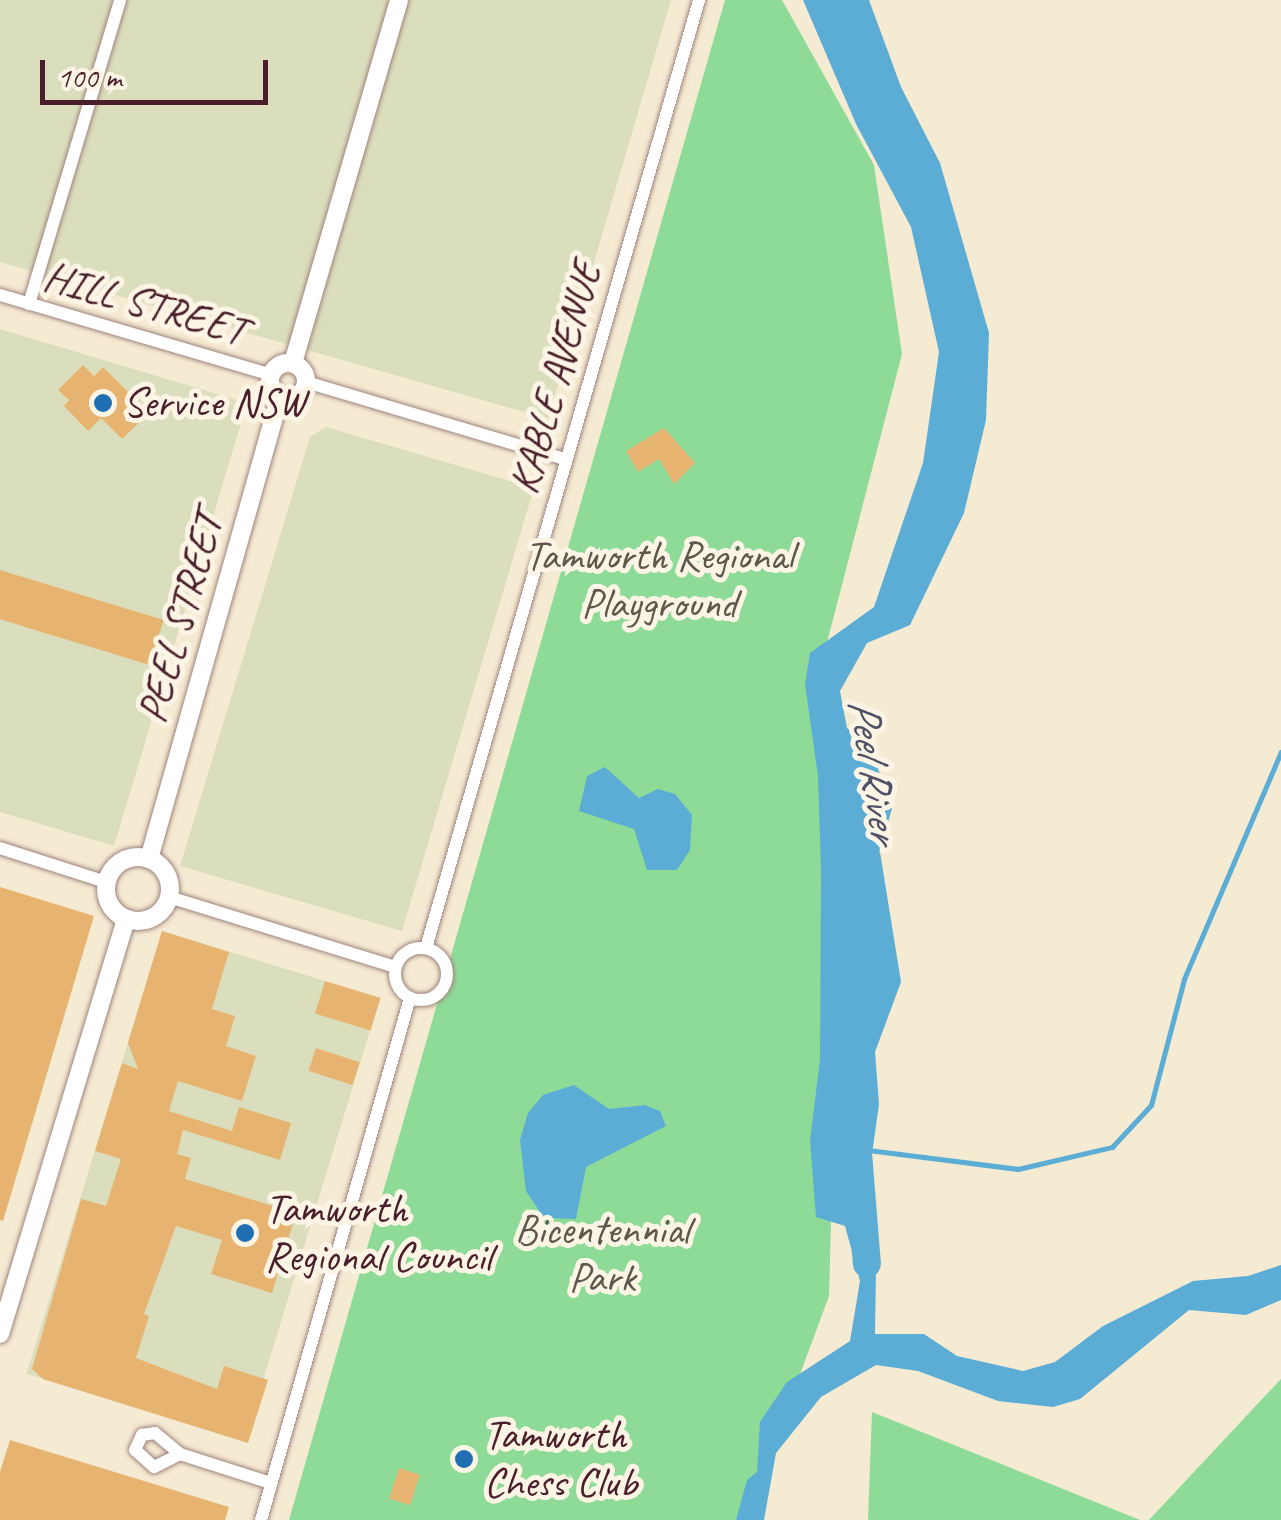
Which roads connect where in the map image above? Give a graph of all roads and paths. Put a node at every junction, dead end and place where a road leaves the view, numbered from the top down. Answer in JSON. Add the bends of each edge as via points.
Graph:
{"nodes":[{"id":1,"x":120,"y":0,"type":"edge"},
{"id":2,"x":399,"y":0,"type":"edge"},
{"id":3,"x":698,"y":0,"type":"edge"},
{"id":4,"x":0,"y":295,"type":"edge"},
{"id":5,"x":29,"y":304,"type":"junction"},
{"id":6,"x":293,"y":364,"type":"junction"},
{"id":7,"x":272,"y":375,"type":"junction"},
{"id":8,"x":306,"y":382,"type":"junction"},
{"id":9,"x":280,"y":396,"type":"junction"},
{"id":10,"x":564,"y":459,"type":"junction"},
{"id":11,"x":0,"y":848,"type":"edge"},
{"id":12,"x":149,"y":859,"type":"junction"},
{"id":13,"x":106,"y":882,"type":"junction"},
{"id":14,"x":169,"y":897,"type":"junction"},
{"id":15,"x":126,"y":920,"type":"junction"},
{"id":16,"x":426,"y":948,"type":"junction"},
{"id":17,"x":395,"y":968,"type":"junction"},
{"id":18,"x":410,"y":998,"type":"junction"},
{"id":19,"x":0,"y":1334,"type":"edge"},
{"id":20,"x":180,"y":1454,"type":"dead end"},
{"id":21,"x":272,"y":1482,"type":"junction"},
{"id":22,"x":261,"y":1520,"type":"edge"}],
"edges":[{"from":1,"to":5,"type":"street"},
{"from":2,"to":6,"type":"main road"},
{"from":3,"to":10,"type":"street","name":"KABLE AVENUE"},
{"from":4,"to":5,"type":"street","name":"HILL STREET"},
{"from":5,"to":7,"type":"street","name":"HILL STREET"},
{"from":6,"to":7,"type":"main road"},
{"from":6,"to":8,"type":"main road"},
{"from":7,"to":9,"type":"main road"},
{"from":8,"to":9,"type":"main road","via":[[297,396]]},
{"from":8,"to":10,"type":"street"},
{"from":9,"to":12,"type":"main road","name":"PEEL STREET"},
{"from":10,"to":16,"type":"street","name":"KABLE AVENUE"},
{"from":11,"to":13,"type":"street"},
{"from":12,"to":13,"type":"main road","via":[[126,859]]},
{"from":12,"to":14,"type":"main road","via":[[165,873]]},
{"from":13,"to":15,"type":"main road","via":[[110,904]]},
{"from":14,"to":15,"type":"main road","via":[[155,915]]},
{"from":14,"to":17,"type":"street"},
{"from":15,"to":19,"type":"main road"},
{"from":16,"to":17,"type":"street","via":[[410,949]]},
{"from":16,"to":18,"type":"street","via":[[445,964],[446,982],[435,996]]},
{"from":17,"to":18,"type":"street","via":[[397,985]]},
{"from":18,"to":21,"type":"street"},
{"from":20,"to":21,"type":"street"},
{"from":21,"to":22,"type":"street"}]}
